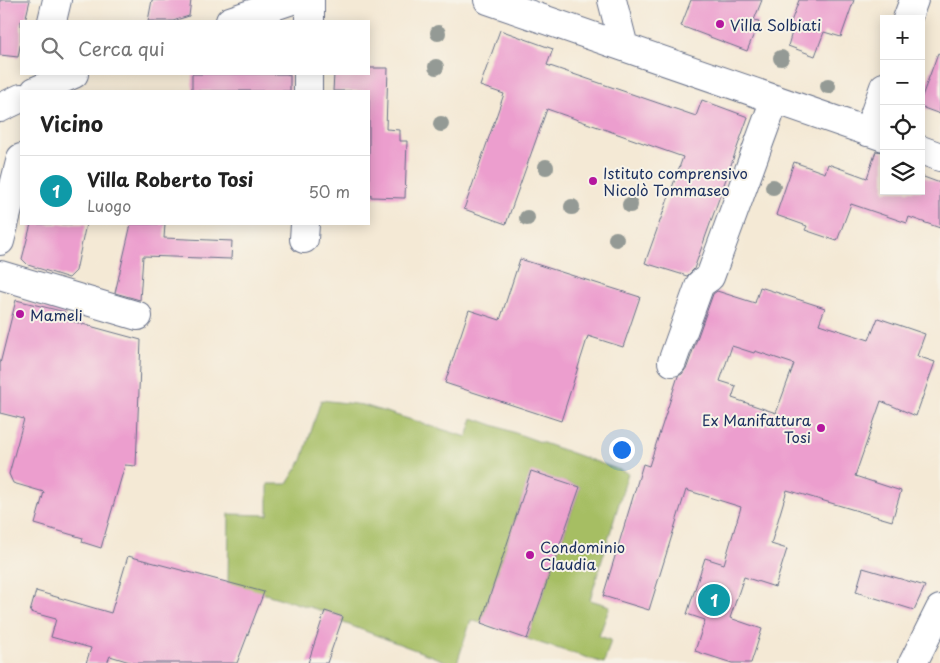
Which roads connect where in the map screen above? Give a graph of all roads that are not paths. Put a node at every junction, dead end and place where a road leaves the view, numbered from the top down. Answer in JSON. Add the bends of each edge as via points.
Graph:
{"nodes":[{"id":1,"x":57,"y":0,"type":"edge"},
{"id":2,"x":292,"y":0,"type":"edge"},
{"id":3,"x":310,"y":0,"type":"edge"},
{"id":4,"x":488,"y":0,"type":"edge"},
{"id":5,"x":612,"y":0,"type":"edge"},
{"id":6,"x":914,"y":0,"type":"edge"},
{"id":7,"x":908,"y":15,"type":"edge"},
{"id":8,"x":52,"y":20,"type":"edge"},
{"id":9,"x":233,"y":20,"type":"edge"},
{"id":10,"x":310,"y":20,"type":"edge"},
{"id":11,"x":624,"y":47,"type":"junction"},
{"id":12,"x":71,"y":75,"type":"edge"},
{"id":13,"x":308,"y":75,"type":"edge"},
{"id":14,"x":34,"y":89,"type":"edge"},
{"id":15,"x":308,"y":90,"type":"edge"},
{"id":16,"x":20,"y":97,"type":"edge"},
{"id":17,"x":775,"y":99,"type":"junction"},
{"id":18,"x":881,"y":105,"type":"edge"},
{"id":19,"x":0,"y":108,"type":"edge"},
{"id":20,"x":876,"y":134,"type":"edge"},
{"id":21,"x":925,"y":151,"type":"edge"},
{"id":22,"x":940,"y":157,"type":"edge"},
{"id":23,"x":20,"y":162,"type":"edge"},
{"id":24,"x":0,"y":242,"type":"edge"},
{"id":25,"x":0,"y":275,"type":"edge"},
{"id":26,"x":138,"y":316,"type":"dead end"},
{"id":27,"x":672,"y":362,"type":"dead end"},
{"id":28,"x":939,"y":613,"type":"edge"},
{"id":29,"x":913,"y":663,"type":"edge"}],
"edges":[{"from":1,"to":8,"type":"street"},
{"from":2,"to":9,"type":"street"},
{"from":3,"to":10,"type":"street"},
{"from":4,"to":11,"type":"street"},
{"from":5,"to":11,"type":"street"},
{"from":6,"to":7,"type":"street"},
{"from":11,"to":17,"type":"street"},
{"from":12,"to":14,"type":"street"},
{"from":13,"to":15,"type":"street"},
{"from":16,"to":19,"type":"street"},
{"from":17,"to":20,"type":"street"},
{"from":17,"to":27,"type":"street","via":[[710,278],[700,284]]},
{"from":18,"to":20,"type":"street"},
{"from":21,"to":22,"type":"street"},
{"from":23,"to":24,"type":"street"},
{"from":25,"to":26,"type":"street"},
{"from":28,"to":29,"type":"street"}]}
